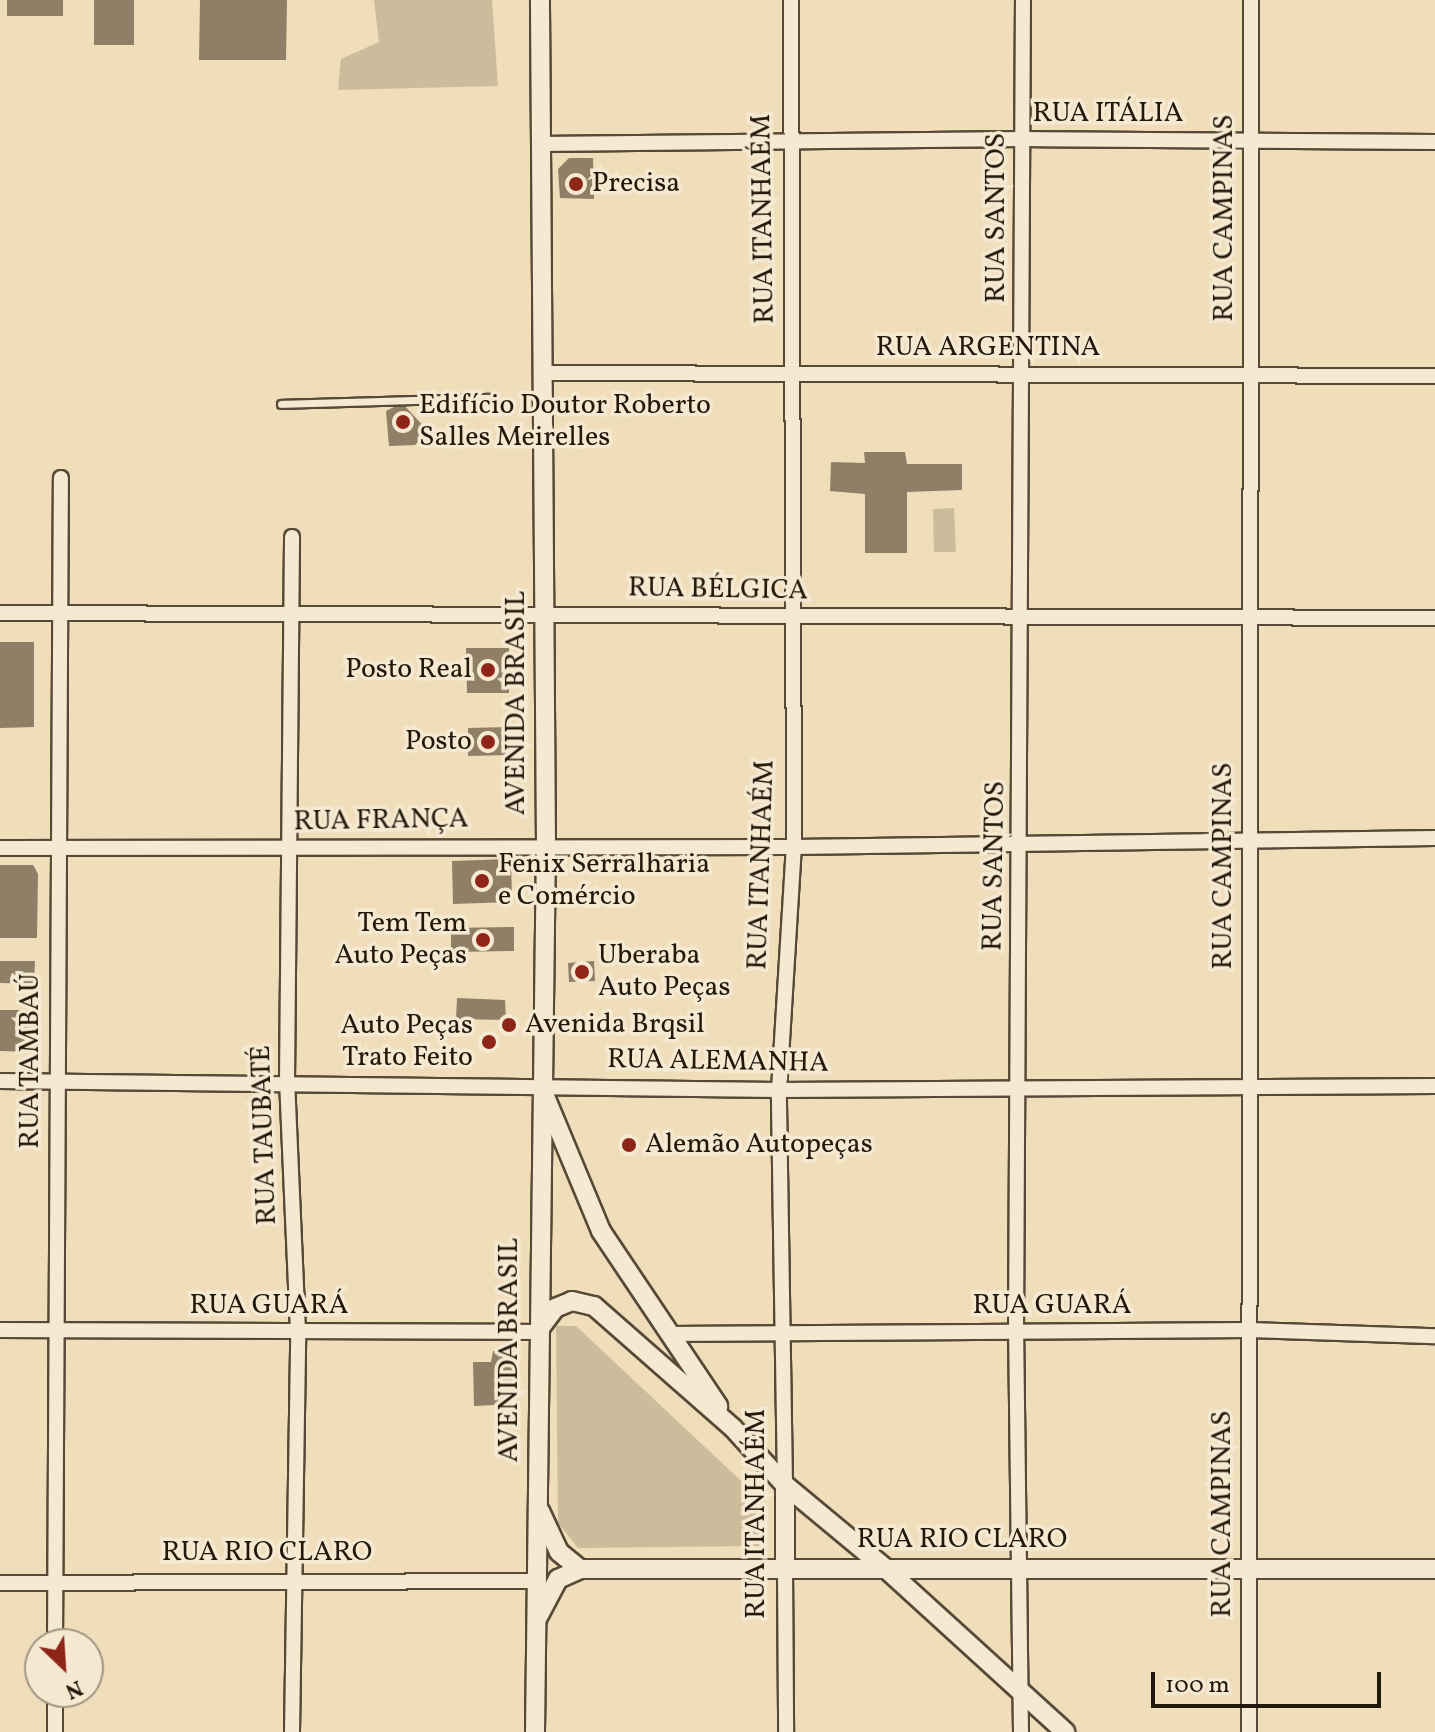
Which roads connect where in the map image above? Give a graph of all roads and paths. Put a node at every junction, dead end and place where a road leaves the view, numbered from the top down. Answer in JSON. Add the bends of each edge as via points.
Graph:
{"nodes":[{"id":1,"x":540,"y":0,"type":"edge"},
{"id":2,"x":791,"y":0,"type":"edge"},
{"id":3,"x":1023,"y":0,"type":"edge"},
{"id":4,"x":1251,"y":0,"type":"edge"},
{"id":5,"x":1023,"y":139,"type":"junction"},
{"id":6,"x":1251,"y":141,"type":"junction"},
{"id":7,"x":1435,"y":142,"type":"edge"},
{"id":8,"x":540,"y":144,"type":"junction"},
{"id":9,"x":791,"y":145,"type":"junction"},
{"id":10,"x":1251,"y":372,"type":"junction"},
{"id":11,"x":541,"y":373,"type":"junction"},
{"id":12,"x":1024,"y":374,"type":"junction"},
{"id":13,"x":794,"y":376,"type":"junction"},
{"id":14,"x":1435,"y":376,"type":"edge"},
{"id":15,"x":488,"y":398,"type":"dead end"},
{"id":16,"x":281,"y":404,"type":"dead end"},
{"id":17,"x":61,"y":478,"type":"dead end"},
{"id":18,"x":292,"y":537,"type":"dead end"},
{"id":19,"x":290,"y":611,"type":"junction"},
{"id":20,"x":0,"y":613,"type":"edge"},
{"id":21,"x":59,"y":613,"type":"junction"},
{"id":22,"x":546,"y":614,"type":"junction"},
{"id":23,"x":794,"y":617,"type":"junction"},
{"id":24,"x":1024,"y":617,"type":"junction"},
{"id":25,"x":1435,"y":618,"type":"edge"},
{"id":26,"x":1250,"y":619,"type":"junction"},
{"id":27,"x":1435,"y":838,"type":"edge"},
{"id":28,"x":1251,"y":842,"type":"junction"},
{"id":29,"x":1021,"y":844,"type":"junction"},
{"id":30,"x":546,"y":845,"type":"junction"},
{"id":31,"x":57,"y":847,"type":"junction"},
{"id":32,"x":794,"y":847,"type":"junction"},
{"id":33,"x":0,"y":848,"type":"edge"},
{"id":34,"x":291,"y":848,"type":"junction"},
{"id":35,"x":0,"y":1081,"type":"edge"},
{"id":36,"x":56,"y":1081,"type":"junction"},
{"id":37,"x":287,"y":1082,"type":"junction"},
{"id":38,"x":541,"y":1085,"type":"junction"},
{"id":39,"x":1435,"y":1086,"type":"edge"},
{"id":40,"x":1249,"y":1087,"type":"junction"},
{"id":41,"x":1019,"y":1088,"type":"junction"},
{"id":42,"x":779,"y":1090,"type":"junction"},
{"id":43,"x":0,"y":1330,"type":"edge"},
{"id":44,"x":1250,"y":1330,"type":"junction"},
{"id":45,"x":298,"y":1332,"type":"junction"},
{"id":46,"x":537,"y":1332,"type":"junction"},
{"id":47,"x":785,"y":1332,"type":"junction"},
{"id":48,"x":58,"y":1333,"type":"junction"},
{"id":49,"x":1016,"y":1333,"type":"junction"},
{"id":50,"x":669,"y":1334,"type":"junction"},
{"id":51,"x":1435,"y":1336,"type":"edge"},
{"id":52,"x":733,"y":1428,"type":"junction"},
{"id":53,"x":785,"y":1485,"type":"junction"},
{"id":54,"x":537,"y":1501,"type":"junction"},
{"id":55,"x":1019,"y":1567,"type":"junction"},
{"id":56,"x":885,"y":1568,"type":"junction"},
{"id":57,"x":580,"y":1569,"type":"junction"},
{"id":58,"x":1435,"y":1569,"type":"edge"},
{"id":59,"x":785,"y":1570,"type":"junction"},
{"id":60,"x":1249,"y":1570,"type":"junction"},
{"id":61,"x":292,"y":1580,"type":"junction"},
{"id":62,"x":534,"y":1581,"type":"junction"},
{"id":63,"x":55,"y":1582,"type":"junction"},
{"id":64,"x":0,"y":1583,"type":"edge"},
{"id":65,"x":55,"y":1628,"type":"edge"},
{"id":66,"x":533,"y":1639,"type":"junction"},
{"id":67,"x":1021,"y":1694,"type":"junction"},
{"id":68,"x":55,"y":1708,"type":"edge"},
{"id":69,"x":55,"y":1732,"type":"edge"},
{"id":70,"x":292,"y":1732,"type":"edge"},
{"id":71,"x":535,"y":1732,"type":"edge"},
{"id":72,"x":786,"y":1732,"type":"edge"},
{"id":73,"x":1021,"y":1732,"type":"edge"},
{"id":74,"x":1065,"y":1732,"type":"edge"},
{"id":75,"x":1249,"y":1732,"type":"edge"}],
"edges":[{"from":1,"to":8,"type":"main road","name":"AVENIDA BRASIL"},
{"from":2,"to":9,"type":"street","name":"RUA ITANHAÉM"},
{"from":3,"to":5,"type":"street","name":"RUA SANTOS"},
{"from":4,"to":6,"type":"street","name":"RUA CAMPINAS"},
{"from":5,"to":6,"type":"street","name":"RUA ITÁLIA"},
{"from":5,"to":9,"type":"street","name":"RUA ITÁLIA"},
{"from":5,"to":12,"type":"street","name":"RUA SANTOS"},
{"from":6,"to":7,"type":"street","name":"RUA ITÁLIA"},
{"from":6,"to":10,"type":"street","name":"RUA CAMPINAS"},
{"from":8,"to":9,"type":"street","name":"RUA ITÁLIA"},
{"from":8,"to":11,"type":"main road","name":"AVENIDA BRASIL"},
{"from":9,"to":13,"type":"street","name":"RUA ITANHAÉM"},
{"from":10,"to":12,"type":"street","name":"RUA ARGENTINA"},
{"from":10,"to":14,"type":"street","name":"RUA ARGENTINA"},
{"from":10,"to":26,"type":"street","name":"RUA CAMPINAS"},
{"from":11,"to":13,"type":"street","name":"RUA ARGENTINA"},
{"from":11,"to":22,"type":"main road","name":"AVENIDA BRASIL"},
{"from":12,"to":13,"type":"street","name":"RUA ARGENTINA"},
{"from":12,"to":24,"type":"street","name":"RUA SANTOS"},
{"from":13,"to":23,"type":"street","name":"RUA ITANHAÉM"},
{"from":15,"to":16,"type":"lane"},
{"from":17,"to":21,"type":"street","name":"RUA TAMBAÚ"},
{"from":18,"to":19,"type":"street","name":"RUA TAUBATÉ"},
{"from":19,"to":21,"type":"street","name":"RUA BÉLGICA"},
{"from":19,"to":22,"type":"street","name":"RUA BÉLGICA"},
{"from":19,"to":34,"type":"street","name":"RUA TAUBATÉ"},
{"from":20,"to":21,"type":"street","name":"RUA BÉLGICA"},
{"from":21,"to":31,"type":"street","name":"RUA TAMBAÚ"},
{"from":22,"to":23,"type":"street","name":"RUA BÉLGICA"},
{"from":22,"to":30,"type":"main road","name":"AVENIDA BRASIL"},
{"from":23,"to":24,"type":"street","name":"RUA BÉLGICA"},
{"from":23,"to":32,"type":"street","name":"RUA ITANHAÉM"},
{"from":24,"to":26,"type":"street","name":"RUA BÉLGICA"},
{"from":24,"to":29,"type":"street","name":"RUA SANTOS"},
{"from":25,"to":26,"type":"street","name":"RUA BÉLGICA"},
{"from":26,"to":28,"type":"street","name":"RUA CAMPINAS"},
{"from":27,"to":28,"type":"street","name":"RUA FRANÇA"},
{"from":28,"to":29,"type":"street","name":"RUA FRANÇA"},
{"from":28,"to":40,"type":"street","name":"RUA CAMPINAS"},
{"from":29,"to":32,"type":"street","name":"RUA FRANÇA"},
{"from":29,"to":41,"type":"street","name":"RUA SANTOS"},
{"from":30,"to":32,"type":"street","name":"RUA FRANÇA"},
{"from":30,"to":34,"type":"street","name":"RUA FRANÇA"},
{"from":30,"to":38,"type":"main road","name":"AVENIDA BRASIL"},
{"from":31,"to":33,"type":"street","name":"RUA FRANÇA"},
{"from":31,"to":34,"type":"street","name":"RUA FRANÇA"},
{"from":31,"to":36,"type":"street","name":"RUA TAMBAÚ"},
{"from":32,"to":42,"type":"street","name":"RUA ITANHAÉM"},
{"from":34,"to":37,"type":"street","name":"RUA TAUBATÉ"},
{"from":35,"to":36,"type":"street","name":"RUA ALEMANHA"},
{"from":36,"to":37,"type":"street","name":"RUA ALEMANHA"},
{"from":36,"to":48,"type":"street","name":"RUA TAMBAÚ"},
{"from":37,"to":38,"type":"street","name":"RUA ALEMANHA"},
{"from":37,"to":45,"type":"street","name":"RUA TAUBATÉ"},
{"from":38,"to":42,"type":"street","name":"RUA ALEMANHA"},
{"from":38,"to":46,"type":"main road","name":"AVENIDA BRASIL"},
{"from":38,"to":50,"type":"main road","via":[[601,1231]]},
{"from":39,"to":40,"type":"street","name":"RUA ALEMANHA"},
{"from":40,"to":41,"type":"street","name":"RUA ALEMANHA"},
{"from":40,"to":44,"type":"street","name":"RUA CAMPINAS"},
{"from":41,"to":42,"type":"street","name":"RUA ALEMANHA"},
{"from":41,"to":49,"type":"street","name":"RUA SANTOS"},
{"from":42,"to":47,"type":"street","name":"RUA ITANHAÉM"},
{"from":43,"to":48,"type":"street","name":"RUA GUARÁ"},
{"from":44,"to":49,"type":"street","name":"RUA GUARÁ"},
{"from":44,"to":51,"type":"street","name":"RUA GUARÁ"},
{"from":44,"to":60,"type":"street","name":"RUA CAMPINAS"},
{"from":45,"to":46,"type":"street","name":"RUA GUARÁ"},
{"from":45,"to":48,"type":"street","name":"RUA GUARÁ"},
{"from":45,"to":61,"type":"street","name":"RUA TAUBATÉ"},
{"from":46,"to":52,"type":"main road","via":[[555,1308],[572,1301],[594,1306]]},
{"from":46,"to":54,"type":"main road","name":"AVENIDA BRASIL"},
{"from":47,"to":49,"type":"street","name":"RUA GUARÁ"},
{"from":47,"to":50,"type":"street","name":"RUA GUARÁ"},
{"from":47,"to":53,"type":"street","name":"RUA ITANHAÉM"},
{"from":48,"to":63,"type":"street","name":"RUA TAMBAÚ"},
{"from":49,"to":55,"type":"street","name":"RUA SANTOS"},
{"from":50,"to":52,"type":"main road"},
{"from":52,"to":53,"type":"main road"},
{"from":53,"to":56,"type":"main road"},
{"from":53,"to":59,"type":"main road","name":"RUA ITANHAÉM"},
{"from":54,"to":57,"type":"main road","name":"AVENIDA BRASIL","via":[[549,1536]]},
{"from":54,"to":62,"type":"main road","name":"AVENIDA BRASIL"},
{"from":55,"to":56,"type":"main road","name":"RUA RIO CLARO"},
{"from":55,"to":60,"type":"main road","name":"RUA RIO CLARO"},
{"from":55,"to":67,"type":"street","name":"RUA SANTOS"},
{"from":56,"to":59,"type":"main road","name":"RUA RIO CLARO"},
{"from":56,"to":67,"type":"main road"},
{"from":57,"to":59,"type":"main road","name":"RUA RIO CLARO"},
{"from":57,"to":66,"type":"main road","via":[[558,1579],[548,1591]]},
{"from":58,"to":60,"type":"main road","name":"RUA RIO CLARO"},
{"from":59,"to":72,"type":"street","name":"RUA ITANHAÉM"},
{"from":60,"to":75,"type":"street","name":"RUA CAMPINAS"},
{"from":61,"to":62,"type":"street","name":"RUA RIO CLARO"},
{"from":61,"to":63,"type":"street","name":"RUA RIO CLARO"},
{"from":61,"to":70,"type":"street","name":"RUA TAUBATÉ"},
{"from":62,"to":66,"type":"main road","name":"AVENIDA BRASIL"},
{"from":63,"to":64,"type":"street","name":"RUA RIO CLARO"},
{"from":63,"to":65,"type":"street","name":"RUA TAMBAÚ"},
{"from":66,"to":71,"type":"main road","name":"AVENIDA BRASIL"},
{"from":67,"to":73,"type":"street","name":"RUA SANTOS"},
{"from":67,"to":74,"type":"main road"},
{"from":68,"to":69,"type":"street"}]}
